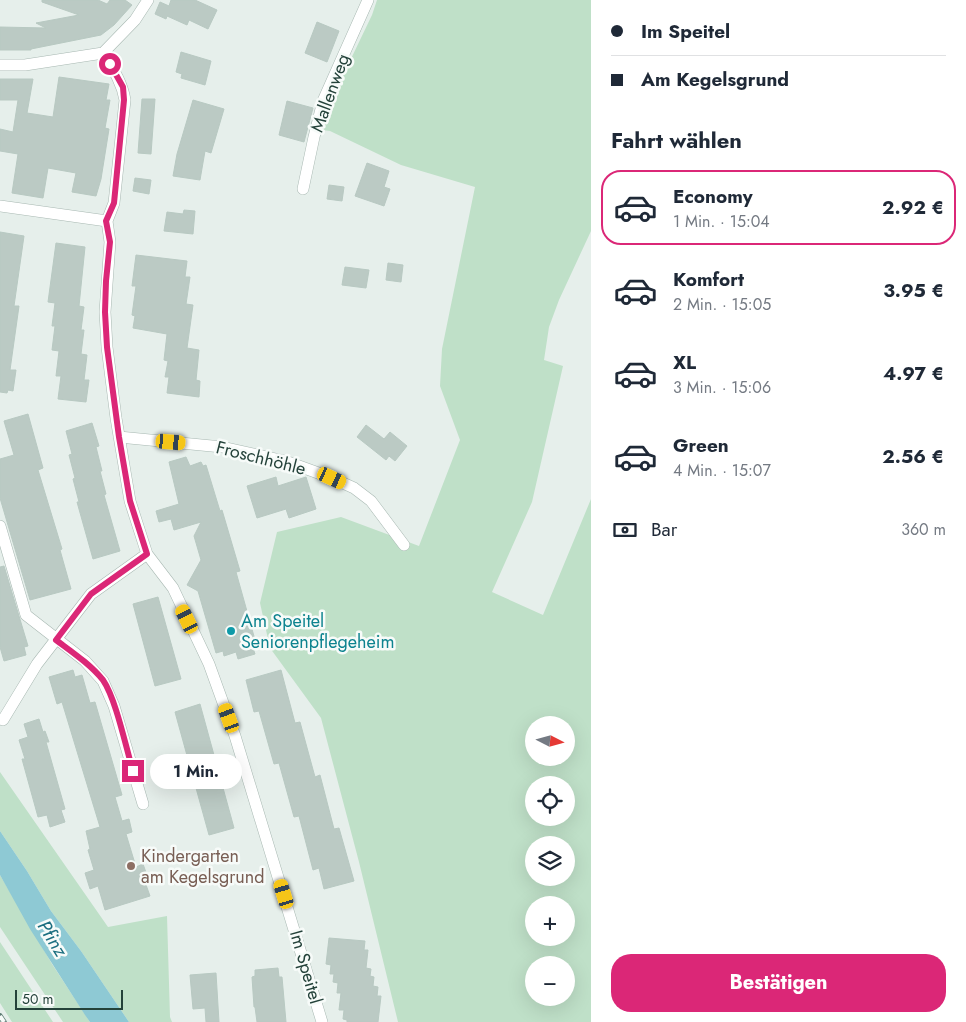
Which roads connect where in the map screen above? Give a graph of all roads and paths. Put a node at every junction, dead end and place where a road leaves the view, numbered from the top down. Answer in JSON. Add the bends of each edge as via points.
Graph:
{"nodes":[{"id":1,"x":148,"y":0,"type":"edge"},
{"id":2,"x":368,"y":0,"type":"edge"},
{"id":3,"x":103,"y":53,"type":"junction"},
{"id":4,"x":0,"y":65,"type":"edge"},
{"id":5,"x":303,"y":189,"type":"dead end"},
{"id":6,"x":0,"y":206,"type":"edge"},
{"id":7,"x":106,"y":221,"type":"junction"},
{"id":8,"x":119,"y":437,"type":"junction"},
{"id":9,"x":0,"y":526,"type":"edge"},
{"id":10,"x":404,"y":544,"type":"dead end"},
{"id":11,"x":147,"y":554,"type":"junction"},
{"id":12,"x":56,"y":640,"type":"junction"},
{"id":13,"x":3,"y":720,"type":"dead end"},
{"id":14,"x":143,"y":804,"type":"dead end"},
{"id":15,"x":322,"y":1022,"type":"edge"}],
"edges":[{"from":1,"to":3,"type":"street","via":[[135,20]]},
{"from":2,"to":5,"type":"street","name":"Mallenweg","via":[[324,101]]},
{"from":3,"to":4,"type":"street","via":[[24,65]]},
{"from":3,"to":7,"type":"street","name":"Im Speitel","via":[[118,75],[124,100],[114,203]]},
{"from":6,"to":7,"type":"street"},
{"from":7,"to":8,"type":"street","name":"Im Speitel","via":[[110,242],[105,312],[107,347]]},
{"from":8,"to":10,"type":"street","name":"Froschhöhle","via":[[222,447],[285,462],[332,478],[371,500]]},
{"from":8,"to":11,"type":"street","name":"Im Speitel","via":[[130,501]]},
{"from":9,"to":12,"type":"street","via":[[26,615]]},
{"from":11,"to":12,"type":"street","via":[[91,594]]},
{"from":11,"to":15,"type":"street","name":"Im Speitel","via":[[173,588],[209,664],[238,745]]},
{"from":12,"to":13,"type":"street","via":[[37,664]]},
{"from":12,"to":14,"type":"street","via":[[85,661],[104,681]]}]}
